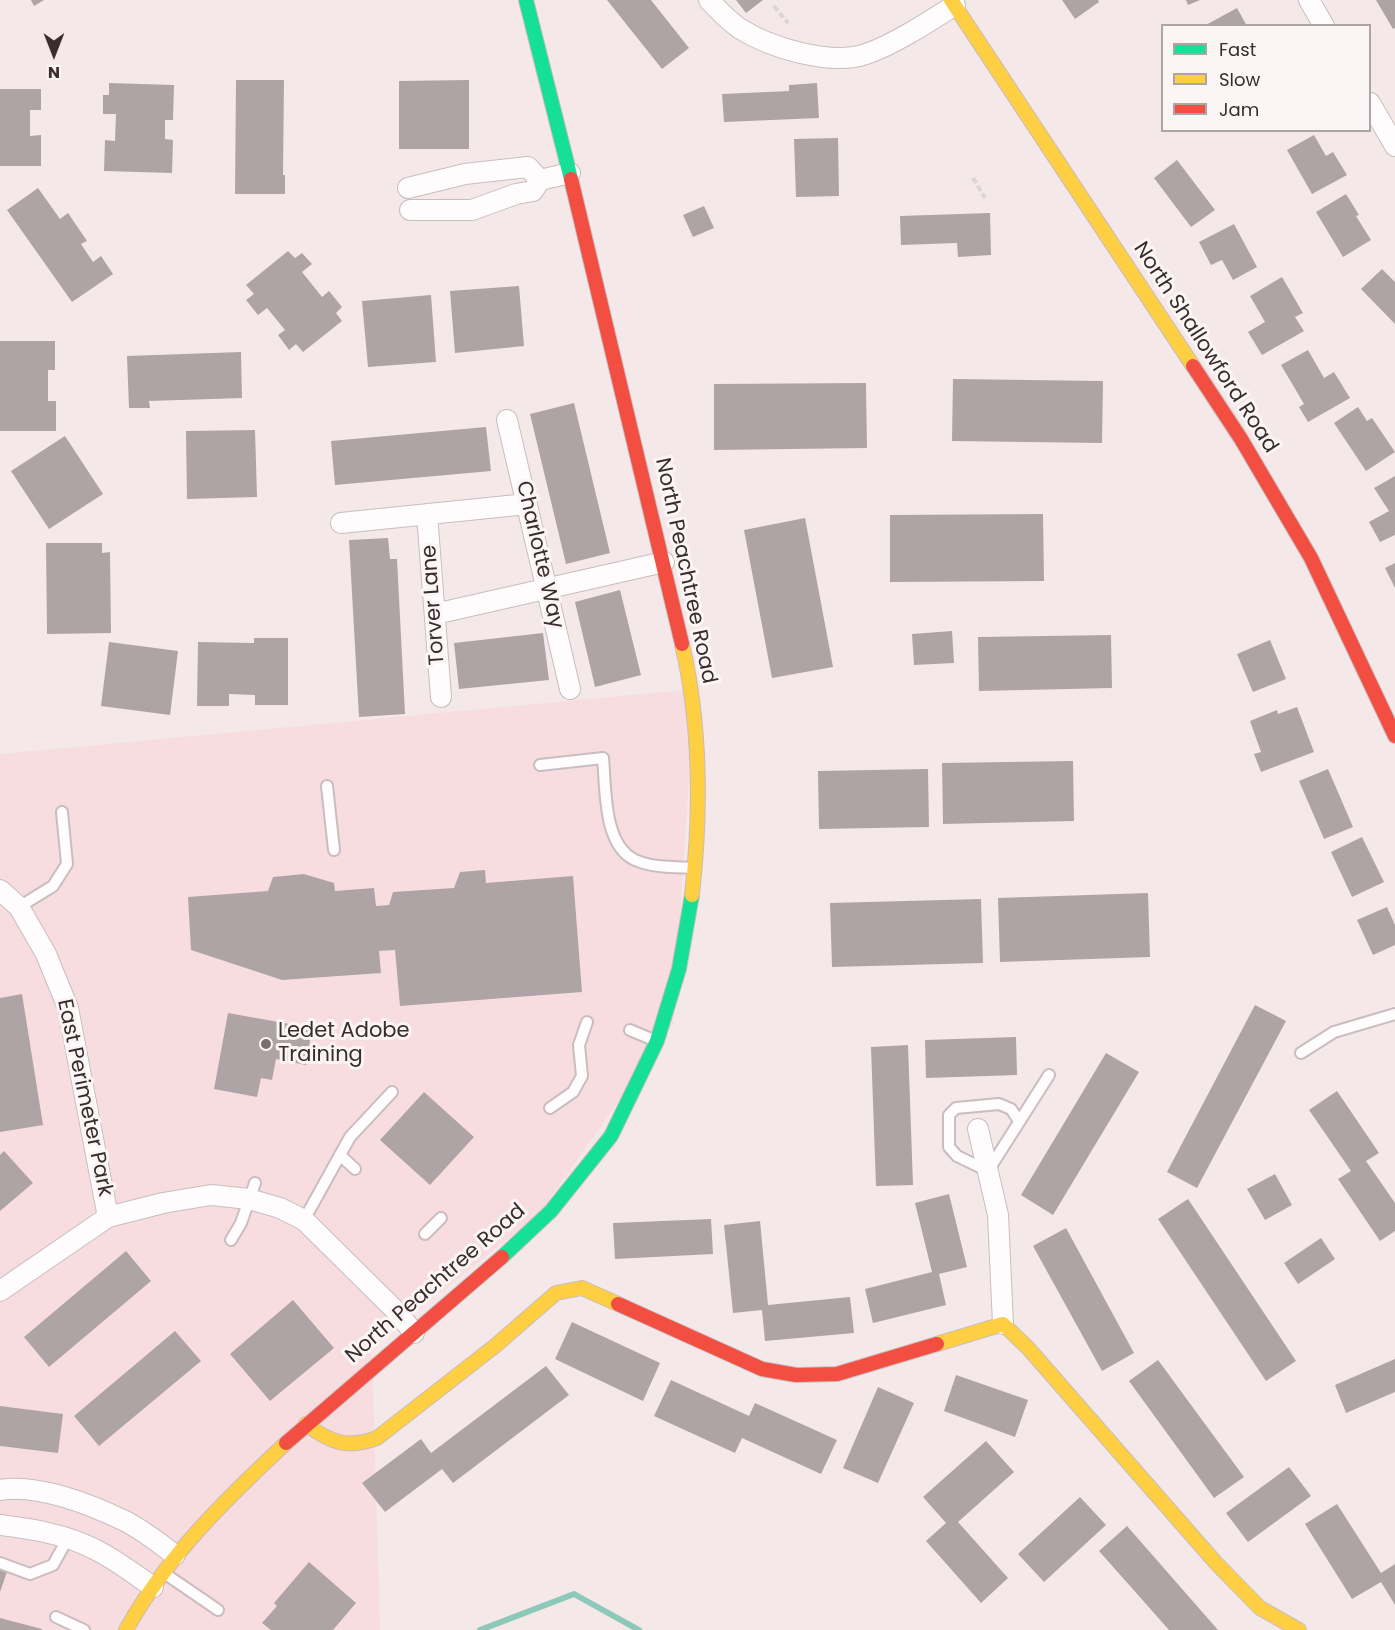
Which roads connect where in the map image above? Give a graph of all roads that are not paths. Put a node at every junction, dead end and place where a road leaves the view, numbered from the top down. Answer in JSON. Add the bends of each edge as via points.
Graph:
{"nodes":[{"id":1,"x":526,"y":0,"type":"edge"},
{"id":2,"x":709,"y":0,"type":"edge"},
{"id":3,"x":1308,"y":0,"type":"edge"},
{"id":4,"x":953,"y":3,"type":"edge"},
{"id":5,"x":1323,"y":24,"type":"edge"},
{"id":6,"x":1371,"y":106,"type":"edge"},
{"id":7,"x":1395,"y":146,"type":"edge"},
{"id":8,"x":570,"y":173,"type":"junction"},
{"id":9,"x":540,"y":180,"type":"junction"},
{"id":10,"x":408,"y":188,"type":"dead end"},
{"id":11,"x":431,"y":196,"type":"junction"},
{"id":12,"x":410,"y":210,"type":"dead end"},
{"id":13,"x":507,"y":420,"type":"dead end"},
{"id":14,"x":527,"y":504,"type":"junction"},
{"id":15,"x":427,"y":514,"type":"junction"},
{"id":16,"x":341,"y":523,"type":"dead end"},
{"id":17,"x":664,"y":562,"type":"junction"},
{"id":18,"x":547,"y":589,"type":"junction"},
{"id":19,"x":435,"y":614,"type":"junction"},
{"id":20,"x":570,"y":689,"type":"dead end"},
{"id":21,"x":441,"y":697,"type":"dead end"},
{"id":22,"x":1395,"y":736,"type":"edge"},
{"id":23,"x":540,"y":765,"type":"dead end"},
{"id":24,"x":327,"y":786,"type":"dead end"},
{"id":25,"x":62,"y":812,"type":"dead end"},
{"id":26,"x":334,"y":850,"type":"dead end"},
{"id":27,"x":695,"y":868,"type":"junction"},
{"id":28,"x":0,"y":890,"type":"edge"},
{"id":29,"x":20,"y":907,"type":"junction"},
{"id":30,"x":1395,"y":1014,"type":"edge"},
{"id":31,"x":587,"y":1022,"type":"dead end"},
{"id":32,"x":630,"y":1030,"type":"dead end"},
{"id":33,"x":657,"y":1041,"type":"junction"},
{"id":34,"x":1301,"y":1053,"type":"dead end"},
{"id":35,"x":1049,"y":1075,"type":"dead end"},
{"id":36,"x":392,"y":1092,"type":"dead end"},
{"id":37,"x":550,"y":1108,"type":"dead end"},
{"id":38,"x":1019,"y":1121,"type":"junction"},
{"id":39,"x":978,"y":1129,"type":"dead end"},
{"id":40,"x":340,"y":1155,"type":"junction"},
{"id":41,"x":355,"y":1169,"type":"dead end"},
{"id":42,"x":988,"y":1171,"type":"junction"},
{"id":43,"x":252,"y":1191,"type":"junction"},
{"id":44,"x":108,"y":1217,"type":"junction"},
{"id":45,"x":441,"y":1218,"type":"dead end"},
{"id":46,"x":304,"y":1220,"type":"junction"},
{"id":47,"x":425,"y":1234,"type":"dead end"},
{"id":48,"x":231,"y":1240,"type":"dead end"},
{"id":49,"x":0,"y":1291,"type":"edge"},
{"id":50,"x":1003,"y":1324,"type":"junction"},
{"id":51,"x":414,"y":1333,"type":"junction"},
{"id":52,"x":306,"y":1424,"type":"junction"},
{"id":53,"x":0,"y":1490,"type":"edge"},
{"id":54,"x":0,"y":1525,"type":"edge"},
{"id":55,"x":68,"y":1538,"type":"junction"},
{"id":56,"x":175,"y":1555,"type":"junction"},
{"id":57,"x":0,"y":1563,"type":"edge"},
{"id":58,"x":158,"y":1580,"type":"junction"},
{"id":59,"x":218,"y":1610,"type":"dead end"},
{"id":60,"x":56,"y":1617,"type":"dead end"},
{"id":61,"x":84,"y":1630,"type":"edge"},
{"id":62,"x":126,"y":1630,"type":"edge"},
{"id":63,"x":1299,"y":1630,"type":"edge"}],
"edges":[{"from":1,"to":8,"type":"street","name":"North Peachtree Road"},
{"from":2,"to":4,"type":"street","via":[[740,28],[795,52],[819,57],[865,55],[930,21]]},
{"from":3,"to":5,"type":"street"},
{"from":4,"to":22,"type":"street","name":"North Shallowford Road","via":[[1241,439],[1311,558]]},
{"from":6,"to":7,"type":"street"},
{"from":8,"to":9,"type":"street"},
{"from":8,"to":17,"type":"street","name":"North Peachtree Road"},
{"from":9,"to":11,"type":"street","via":[[534,191],[472,210]]},
{"from":9,"to":11,"type":"street","via":[[528,167],[465,174]]},
{"from":10,"to":11,"type":"street"},
{"from":11,"to":12,"type":"street"},
{"from":13,"to":14,"type":"street","name":"Charlotte Way"},
{"from":14,"to":15,"type":"street"},
{"from":14,"to":18,"type":"street","name":"Charlotte Way"},
{"from":15,"to":16,"type":"street"},
{"from":15,"to":19,"type":"street","name":"Torver Lane"},
{"from":17,"to":18,"type":"street"},
{"from":17,"to":27,"type":"street","name":"North Peachtree Road","via":[[688,669],[699,779]]},
{"from":18,"to":19,"type":"street"},
{"from":18,"to":20,"type":"street","name":"Charlotte Way"},
{"from":19,"to":21,"type":"street","name":"Torver Lane"},
{"from":23,"to":27,"type":"lane","via":[[603,758],[610,826],[621,851],[652,865]]},
{"from":24,"to":26,"type":"lane"},
{"from":25,"to":29,"type":"lane","via":[[67,864],[53,886]]},
{"from":27,"to":33,"type":"street","name":"North Peachtree Road","via":[[686,938]]},
{"from":28,"to":29,"type":"street","name":"East Perimeter Park"},
{"from":29,"to":44,"type":"street","name":"East Perimeter Park","via":[[46,954],[68,1008]]},
{"from":30,"to":34,"type":"lane","via":[[1334,1032]]},
{"from":31,"to":37,"type":"lane","via":[[579,1045],[582,1076],[573,1092]]},
{"from":32,"to":33,"type":"lane"},
{"from":33,"to":51,"type":"street","name":"North Peachtree Road","via":[[611,1136],[550,1212],[482,1277]]},
{"from":35,"to":38,"type":"lane"},
{"from":36,"to":40,"type":"lane","via":[[350,1137]]},
{"from":38,"to":42,"type":"lane"},
{"from":38,"to":42,"type":"lane","via":[[1011,1109],[999,1104],[956,1108],[949,1116],[949,1148]]},
{"from":39,"to":42,"type":"street"},
{"from":40,"to":41,"type":"lane"},
{"from":40,"to":46,"type":"lane"},
{"from":42,"to":50,"type":"street","via":[[998,1215]]},
{"from":43,"to":44,"type":"street","via":[[163,1203]]},
{"from":43,"to":46,"type":"street"},
{"from":43,"to":48,"type":"lane"},
{"from":44,"to":49,"type":"street"},
{"from":45,"to":47,"type":"lane"},
{"from":46,"to":51,"type":"street"},
{"from":50,"to":52,"type":"street","via":[[837,1374],[796,1375],[762,1368],[582,1288],[556,1293],[377,1438],[362,1445],[343,1445]]},
{"from":50,"to":63,"type":"street","via":[[1216,1563],[1260,1608]]},
{"from":51,"to":52,"type":"street","name":"North Peachtree Road"},
{"from":52,"to":56,"type":"street","name":"North Peachtree Road","via":[[229,1496]]},
{"from":53,"to":56,"type":"street","via":[[18,1488],[46,1493],[100,1510],[148,1534]]},
{"from":54,"to":55,"type":"street"},
{"from":55,"to":57,"type":"lane","via":[[53,1565],[30,1574]]},
{"from":55,"to":58,"type":"street"},
{"from":56,"to":58,"type":"street","name":"North Peachtree Road"},
{"from":58,"to":59,"type":"lane"},
{"from":58,"to":62,"type":"street","name":"North Peachtree Road"},
{"from":60,"to":61,"type":"lane"}]}
